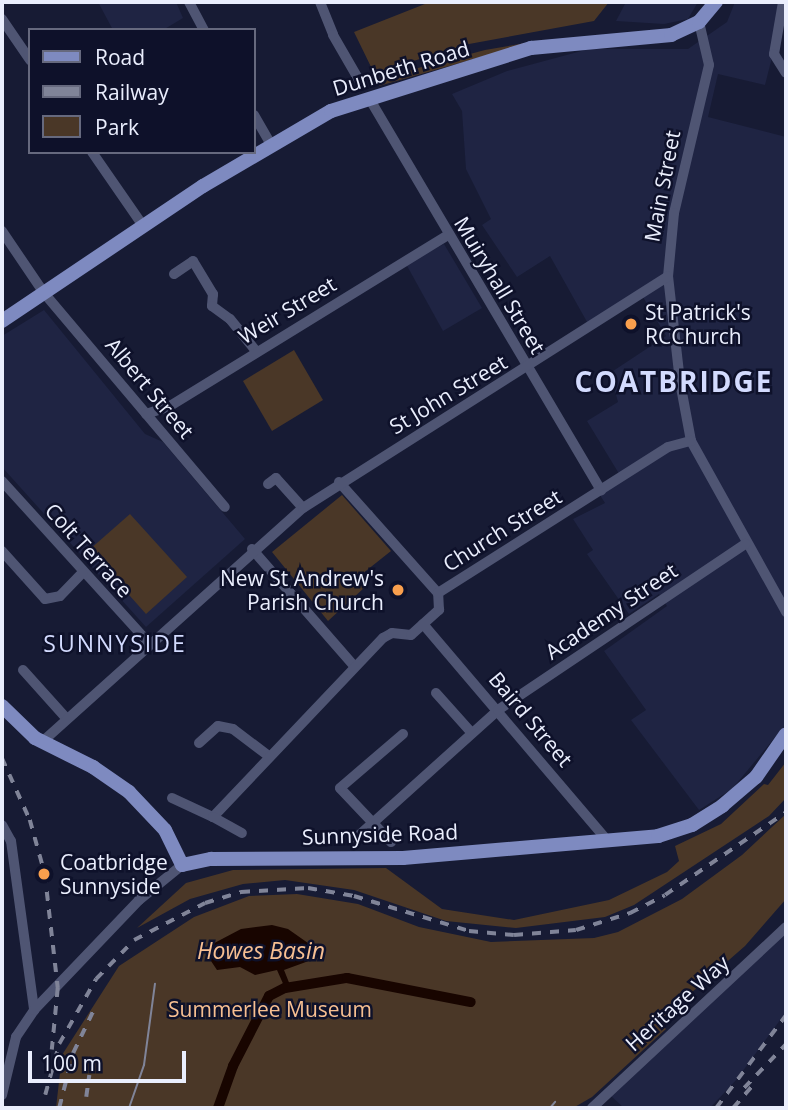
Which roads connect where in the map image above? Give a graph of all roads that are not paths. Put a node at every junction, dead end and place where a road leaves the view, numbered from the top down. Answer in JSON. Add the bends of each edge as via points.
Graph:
{"nodes":[{"id":1,"x":189,"y":2,"type":"edge"},
{"id":2,"x":320,"y":2,"type":"edge"},
{"id":3,"x":716,"y":2,"type":"edge"},
{"id":4,"x":783,"y":2,"type":"edge"},
{"id":5,"x":2,"y":19,"type":"edge"},
{"id":6,"x":699,"y":22,"type":"junction"},
{"id":7,"x":203,"y":28,"type":"edge"},
{"id":8,"x":28,"y":57,"type":"edge"},
{"id":9,"x":786,"y":73,"type":"edge"},
{"id":10,"x":359,"y":80,"type":"dead end"},
{"id":11,"x":369,"y":98,"type":"junction"},
{"id":12,"x":256,"y":118,"type":"edge"},
{"id":13,"x":272,"y":146,"type":"junction"},
{"id":14,"x":93,"y":154,"type":"edge"},
{"id":15,"x":144,"y":227,"type":"junction"},
{"id":16,"x":2,"y":231,"type":"edge"},
{"id":17,"x":448,"y":235,"type":"junction"},
{"id":18,"x":174,"y":274,"type":"dead end"},
{"id":19,"x":668,"y":276,"type":"junction"},
{"id":20,"x":44,"y":293,"type":"junction"},
{"id":21,"x":2,"y":321,"type":"edge"},
{"id":22,"x":256,"y":351,"type":"junction"},
{"id":23,"x":528,"y":368,"type":"junction"},
{"id":24,"x":146,"y":414,"type":"junction"},
{"id":25,"x":691,"y":441,"type":"junction"},
{"id":26,"x":2,"y":481,"type":"edge"},
{"id":27,"x":339,"y":482,"type":"junction"},
{"id":28,"x":268,"y":484,"type":"dead end"},
{"id":29,"x":601,"y":490,"type":"junction"},
{"id":30,"x":225,"y":508,"type":"dead end"},
{"id":31,"x":303,"y":508,"type":"junction"},
{"id":32,"x":746,"y":544,"type":"junction"},
{"id":33,"x":252,"y":549,"type":"junction"},
{"id":34,"x":2,"y":551,"type":"edge"},
{"id":35,"x":82,"y":573,"type":"junction"},
{"id":36,"x":438,"y":593,"type":"junction"},
{"id":37,"x":786,"y":612,"type":"edge"},
{"id":38,"x":423,"y":624,"type":"junction"},
{"id":39,"x":149,"y":643,"type":"junction"},
{"id":40,"x":354,"y":666,"type":"junction"},
{"id":41,"x":23,"y":670,"type":"dead end"},
{"id":42,"x":436,"y":693,"type":"dead end"},
{"id":43,"x":2,"y":706,"type":"edge"},
{"id":44,"x":498,"y":710,"type":"junction"},
{"id":45,"x":65,"y":718,"type":"junction"},
{"id":46,"x":470,"y":731,"type":"junction"},
{"id":47,"x":403,"y":734,"type":"dead end"},
{"id":48,"x":786,"y":734,"type":"edge"},
{"id":49,"x":42,"y":742,"type":"junction"},
{"id":50,"x":198,"y":743,"type":"dead end"},
{"id":51,"x":270,"y":757,"type":"junction"},
{"id":52,"x":172,"y":798,"type":"dead end"},
{"id":53,"x":213,"y":817,"type":"junction"},
{"id":54,"x":372,"y":822,"type":"junction"},
{"id":55,"x":2,"y":825,"type":"edge"},
{"id":56,"x":242,"y":833,"type":"dead end"},
{"id":57,"x":356,"y":838,"type":"dead end"},
{"id":58,"x":608,"y":841,"type":"junction"},
{"id":59,"x":391,"y":842,"type":"dead end"},
{"id":60,"x":182,"y":865,"type":"junction"},
{"id":61,"x":786,"y":927,"type":"edge"},
{"id":62,"x":37,"y":1007,"type":"junction"},
{"id":63,"x":2,"y":1095,"type":"edge"},
{"id":64,"x":593,"y":1107,"type":"edge"}],
"edges":[{"from":1,"to":7,"type":"street"},
{"from":2,"to":10,"type":"street","via":[[332,35]]},
{"from":3,"to":6,"type":"main road"},
{"from":4,"to":9,"type":"street","via":[[774,54]]},
{"from":5,"to":8,"type":"street"},
{"from":6,"to":11,"type":"main road","name":"Dunbeth Road","via":[[671,35],[531,48]]},
{"from":6,"to":19,"type":"street","name":"Main Street","via":[[709,65],[674,213]]},
{"from":11,"to":13,"type":"main road","name":"Dunbeth Road","via":[[331,111]]},
{"from":11,"to":17,"type":"street","name":"Muiryhall Street"},
{"from":12,"to":13,"type":"street"},
{"from":13,"to":15,"type":"main road","name":"Dunbeth Road"},
{"from":14,"to":15,"type":"street"},
{"from":15,"to":20,"type":"main road","name":"Dunbeth Road"},
{"from":16,"to":20,"type":"street","name":"Albert Street"},
{"from":17,"to":22,"type":"street","name":"Weir Street"},
{"from":17,"to":23,"type":"street","name":"Muiryhall Street"},
{"from":18,"to":22,"type":"street","via":[[193,261],[213,294],[212,306],[230,319]]},
{"from":19,"to":23,"type":"street","name":"St John Street"},
{"from":19,"to":25,"type":"street","name":"Main Street"},
{"from":20,"to":21,"type":"main road","name":"Dunbeth Road"},
{"from":20,"to":24,"type":"street","name":"Albert Street"},
{"from":22,"to":24,"type":"street","name":"Weir Street","via":[[170,406]]},
{"from":23,"to":27,"type":"street","name":"St John Street"},
{"from":23,"to":29,"type":"street","name":"Muiryhall Street"},
{"from":24,"to":30,"type":"street","name":"Albert Street"},
{"from":25,"to":29,"type":"street","name":"Church Street","via":[[680,440]]},
{"from":25,"to":32,"type":"street","name":"Main Street"},
{"from":26,"to":35,"type":"street","name":"Colt Terrace"},
{"from":27,"to":31,"type":"street","name":"St John Street"},
{"from":27,"to":36,"type":"street"},
{"from":28,"to":31,"type":"street","via":[[276,478]]},
{"from":29,"to":36,"type":"street","name":"Church Street"},
{"from":31,"to":33,"type":"street","name":"St John Street"},
{"from":32,"to":37,"type":"street","name":"Main Street"},
{"from":32,"to":44,"type":"street","name":"Academy Street"},
{"from":33,"to":39,"type":"street","name":"St John Street"},
{"from":33,"to":40,"type":"street"},
{"from":34,"to":35,"type":"street","via":[[45,599],[60,596]]},
{"from":35,"to":39,"type":"street","name":"Colt Terrace"},
{"from":36,"to":38,"type":"street","name":"Church Street","via":[[439,610]]},
{"from":38,"to":40,"type":"street","via":[[407,637],[388,634]]},
{"from":38,"to":44,"type":"street","name":"Baird Street"},
{"from":39,"to":45,"type":"street","name":"St John Street"},
{"from":40,"to":51,"type":"street"},
{"from":41,"to":45,"type":"street"},
{"from":42,"to":46,"type":"street"},
{"from":43,"to":49,"type":"main road"},
{"from":44,"to":46,"type":"street","name":"Academy Street"},
{"from":44,"to":58,"type":"street","name":"Baird Street"},
{"from":45,"to":49,"type":"street","name":"St John Street"},
{"from":46,"to":54,"type":"street","name":"Academy Street"},
{"from":47,"to":54,"type":"street","via":[[340,788]]},
{"from":48,"to":58,"type":"main road","name":"Sunnyside Road","via":[[756,777],[708,817],[658,836]]},
{"from":49,"to":60,"type":"main road","via":[[93,767],[129,792],[165,830]]},
{"from":50,"to":51,"type":"street","via":[[218,726],[233,729]]},
{"from":51,"to":53,"type":"street"},
{"from":52,"to":53,"type":"street"},
{"from":53,"to":56,"type":"street"},
{"from":54,"to":57,"type":"street","name":"Academy Street"},
{"from":54,"to":59,"type":"street"},
{"from":55,"to":62,"type":"street","via":[[11,841]]},
{"from":58,"to":60,"type":"main road","name":"Sunnyside Road","via":[[403,858],[211,859]]},
{"from":60,"to":62,"type":"street","via":[[146,893]]},
{"from":61,"to":64,"type":"street","name":"Heritage Way"},
{"from":62,"to":63,"type":"street","via":[[16,1037]]}]}
